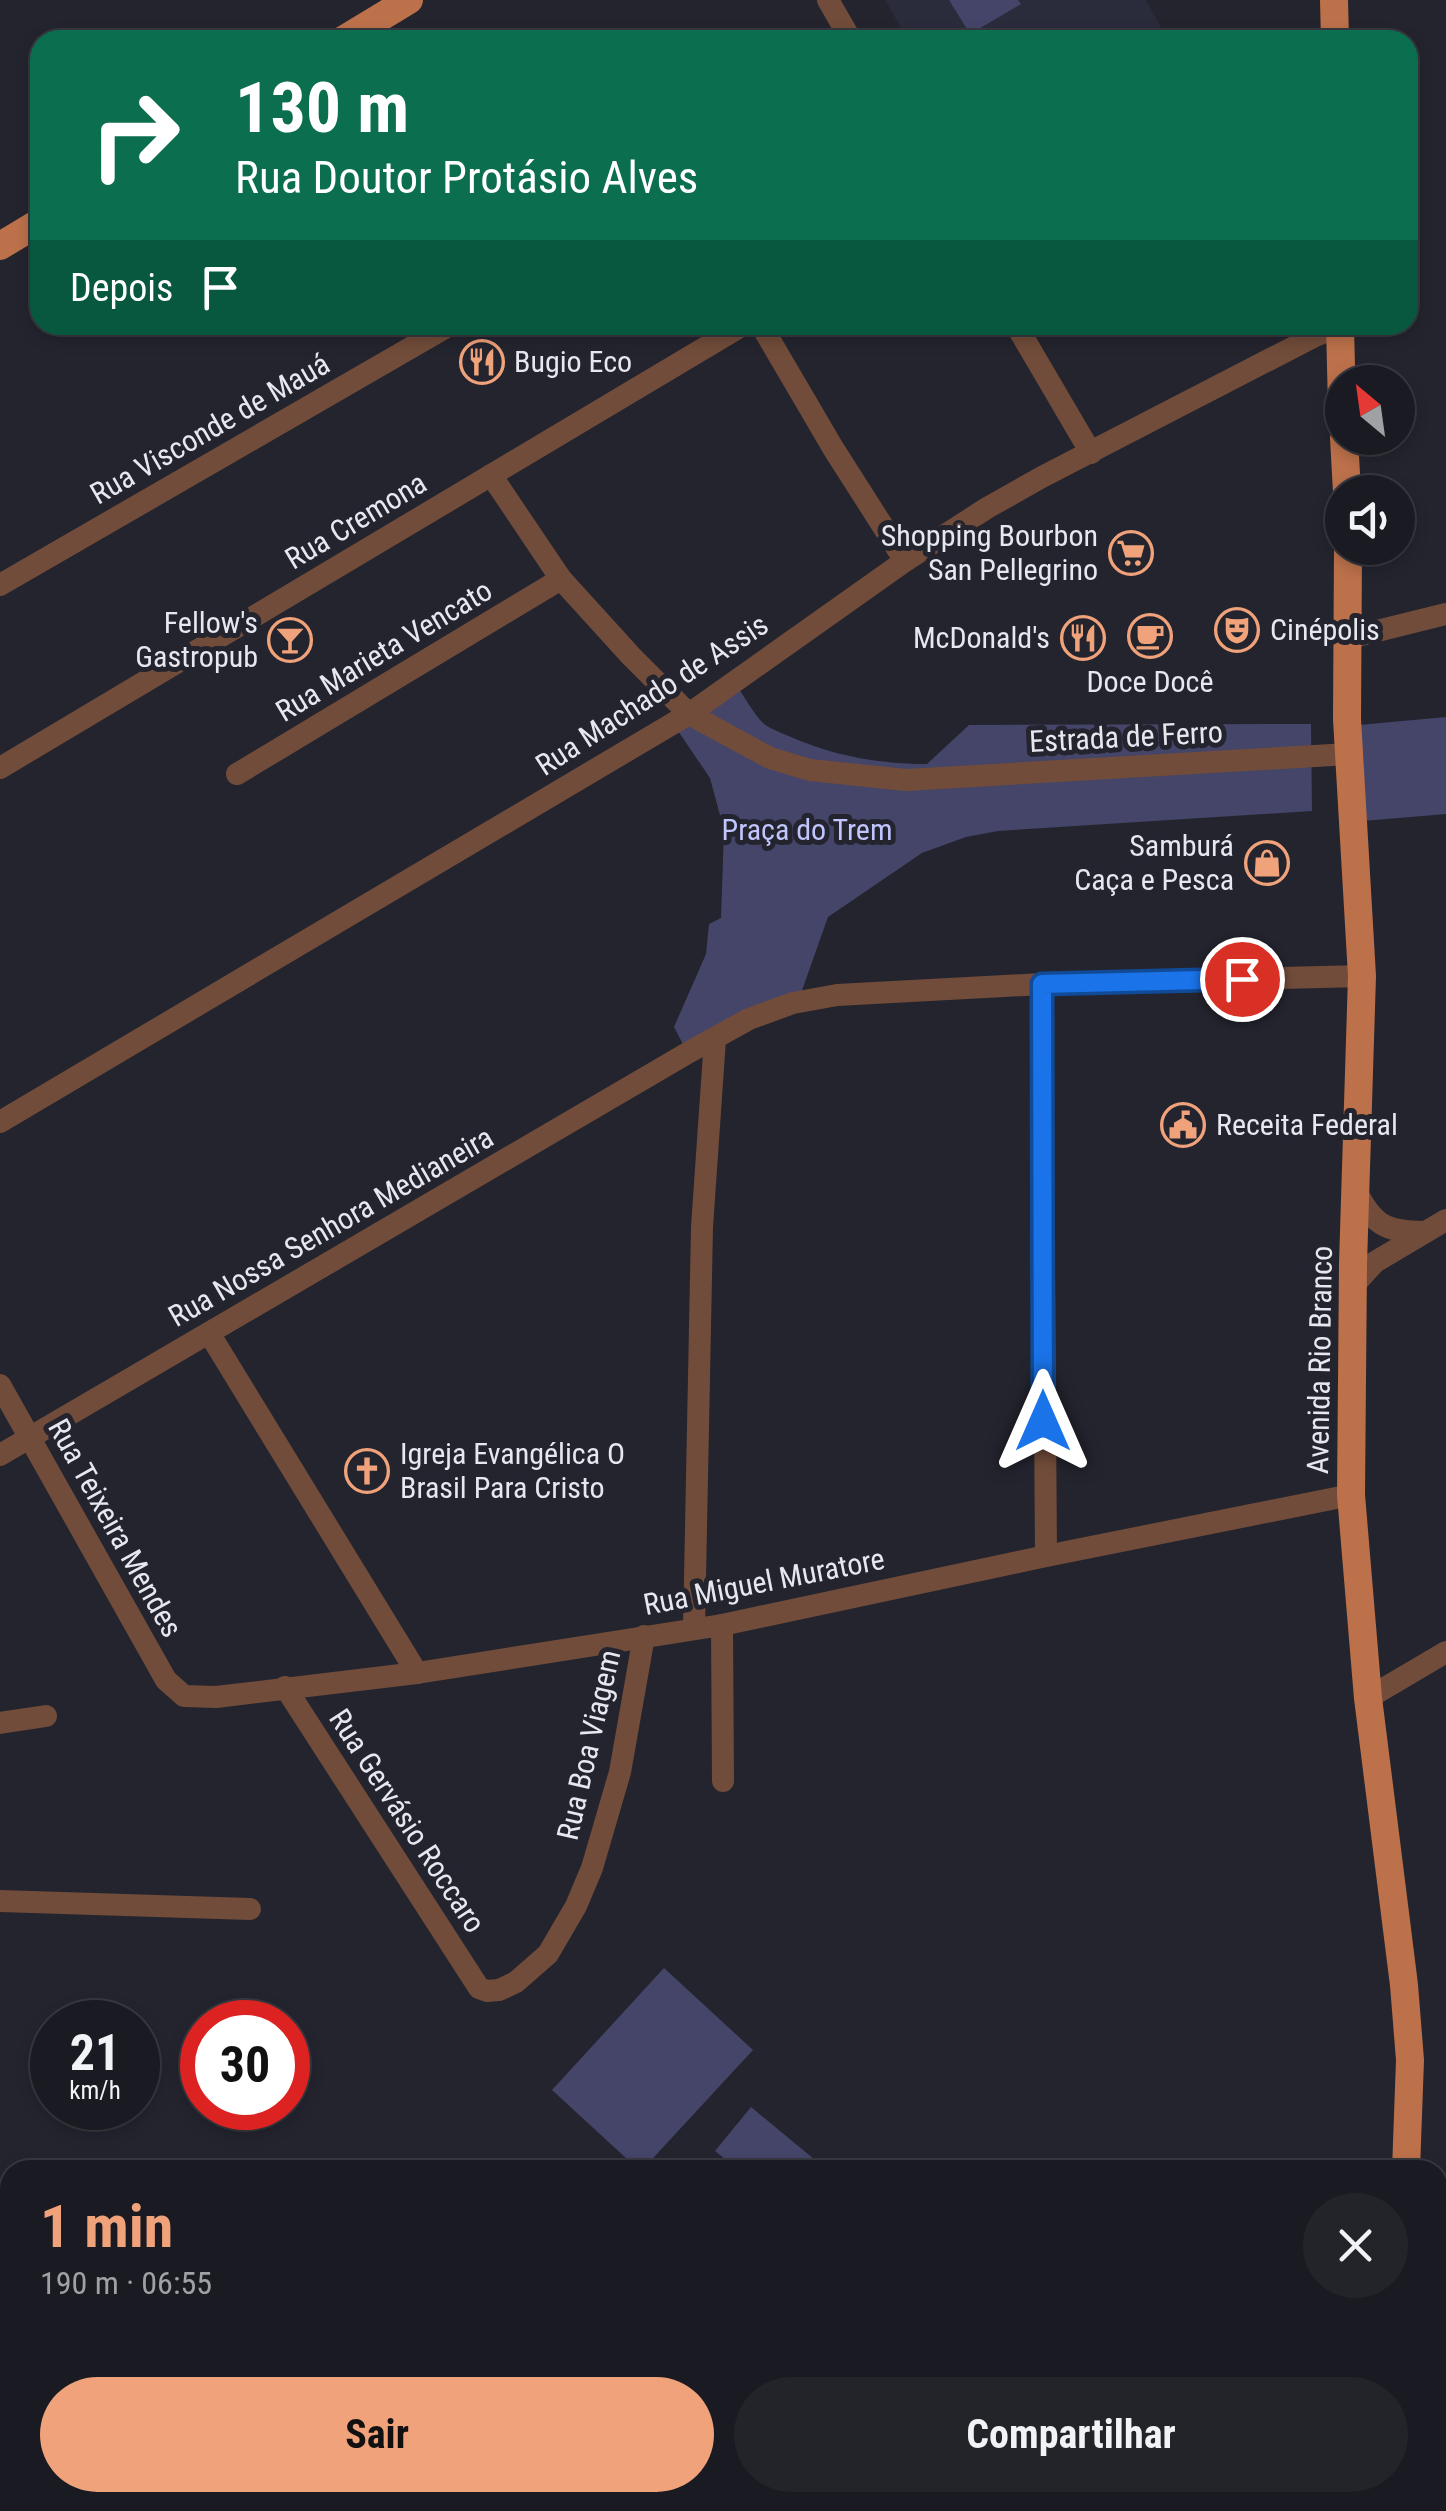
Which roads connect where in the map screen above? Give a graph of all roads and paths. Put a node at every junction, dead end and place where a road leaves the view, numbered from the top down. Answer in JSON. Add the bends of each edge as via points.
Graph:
{"nodes":[{"id":1,"x":409,"y":0,"type":"edge"},
{"id":2,"x":828,"y":0,"type":"edge"},
{"id":3,"x":1334,"y":0,"type":"edge"},
{"id":4,"x":360,"y":30,"type":"edge"},
{"id":5,"x":845,"y":30,"type":"edge"},
{"id":6,"x":1335,"y":30,"type":"edge"},
{"id":7,"x":30,"y":228,"type":"edge"},
{"id":8,"x":0,"y":246,"type":"edge"},
{"id":9,"x":433,"y":335,"type":"edge"},
{"id":10,"x":726,"y":335,"type":"edge"},
{"id":11,"x":767,"y":335,"type":"edge"},
{"id":12,"x":1022,"y":335,"type":"edge"},
{"id":13,"x":1317,"y":335,"type":"edge"},
{"id":14,"x":1340,"y":335,"type":"edge"},
{"id":15,"x":1341,"y":365,"type":"edge"},
{"id":16,"x":1091,"y":453,"type":"junction"},
{"id":17,"x":491,"y":475,"type":"junction"},
{"id":18,"x":905,"y":561,"type":"junction"},
{"id":19,"x":1348,"y":565,"type":"edge"},
{"id":20,"x":561,"y":579,"type":"junction"},
{"id":21,"x":0,"y":586,"type":"edge"},
{"id":22,"x":1446,"y":614,"type":"edge"},
{"id":23,"x":1349,"y":638,"type":"junction"},
{"id":24,"x":689,"y":714,"type":"junction"},
{"id":25,"x":1349,"y":754,"type":"junction"},
{"id":26,"x":0,"y":768,"type":"edge"},
{"id":27,"x":238,"y":774,"type":"dead end"},
{"id":28,"x":1362,"y":976,"type":"junction"},
{"id":29,"x":1042,"y":984,"type":"junction"},
{"id":30,"x":715,"y":1039,"type":"junction"},
{"id":31,"x":0,"y":1122,"type":"edge"},
{"id":32,"x":1354,"y":1189,"type":"junction"},
{"id":33,"x":1436,"y":1226,"type":"edge"},
{"id":34,"x":1352,"y":1286,"type":"junction"},
{"id":35,"x":208,"y":1333,"type":"junction"},
{"id":36,"x":0,"y":1385,"type":"edge"},
{"id":37,"x":30,"y":1436,"type":"junction"},
{"id":38,"x":0,"y":1455,"type":"edge"},
{"id":39,"x":1351,"y":1495,"type":"junction"},
{"id":40,"x":1046,"y":1556,"type":"junction"},
{"id":41,"x":722,"y":1624,"type":"junction"},
{"id":42,"x":694,"y":1628,"type":"junction"},
{"id":43,"x":644,"y":1636,"type":"junction"},
{"id":44,"x":1446,"y":1652,"type":"edge"},
{"id":45,"x":417,"y":1673,"type":"junction"},
{"id":46,"x":286,"y":1687,"type":"junction"},
{"id":47,"x":184,"y":1696,"type":"joint"},
{"id":48,"x":1368,"y":1698,"type":"junction"},
{"id":49,"x":46,"y":1716,"type":"dead end"},
{"id":50,"x":0,"y":1723,"type":"edge"},
{"id":51,"x":723,"y":1781,"type":"dead end"},
{"id":52,"x":0,"y":1901,"type":"edge"},
{"id":53,"x":250,"y":1909,"type":"dead end"},
{"id":54,"x":479,"y":1988,"type":"joint"},
{"id":55,"x":1406,"y":2160,"type":"edge"}],
"edges":[{"from":1,"to":4,"type":"main road"},
{"from":2,"to":5,"type":"street"},
{"from":3,"to":6,"type":"main road"},
{"from":7,"to":8,"type":"main road"},
{"from":9,"to":21,"type":"street","name":"Rua Visconde de Mauá"},
{"from":10,"to":17,"type":"street","name":"Rua Cremona"},
{"from":11,"to":18,"type":"street"},
{"from":12,"to":16,"type":"street"},
{"from":13,"to":16,"type":"street","name":"Rua Machado de Assis"},
{"from":14,"to":15,"type":"main road"},
{"from":16,"to":18,"type":"street","name":"Rua Machado de Assis"},
{"from":17,"to":20,"type":"street","name":"Estrada de Ferro"},
{"from":17,"to":26,"type":"street","name":"Rua Cremona"},
{"from":18,"to":24,"type":"street","name":"Rua Machado de Assis"},
{"from":19,"to":23,"type":"main road","name":"Avenida Rio Branco"},
{"from":20,"to":24,"type":"street","name":"Estrada de Ferro"},
{"from":20,"to":27,"type":"street","name":"Rua Marieta Vencato"},
{"from":22,"to":23,"type":"street"},
{"from":23,"to":25,"type":"main road","name":"Avenida Rio Branco"},
{"from":24,"to":25,"type":"street","name":"Estrada de Ferro","via":[[770,758],[810,770],[906,780]]},
{"from":24,"to":31,"type":"street","name":"Rua Machado de Assis"},
{"from":25,"to":28,"type":"main road","name":"Avenida Rio Branco"},
{"from":28,"to":29,"type":"street","name":"Rua Nossa Senhora Medianeira"},
{"from":28,"to":32,"type":"main road","name":"Avenida Rio Branco"},
{"from":29,"to":30,"type":"street","name":"Rua Nossa Senhora Medianeira","via":[[822,998],[749,1019]]},
{"from":29,"to":40,"type":"street"},
{"from":30,"to":35,"type":"street","name":"Rua Nossa Senhora Medianeira"},
{"from":30,"to":42,"type":"street","via":[[702,1228]]},
{"from":32,"to":33,"type":"street","via":[[1384,1226],[1400,1232]]},
{"from":32,"to":34,"type":"main road","name":"Avenida Rio Branco"},
{"from":33,"to":34,"type":"street","via":[[1375,1262]]},
{"from":34,"to":39,"type":"main road","name":"Avenida Rio Branco"},
{"from":35,"to":37,"type":"street","name":"Rua Nossa Senhora Medianeira"},
{"from":35,"to":45,"type":"street"},
{"from":36,"to":37,"type":"street","name":"Rua Teixeira Mendes"},
{"from":37,"to":38,"type":"street","name":"Rua Nossa Senhora Medianeira"},
{"from":37,"to":47,"type":"street","name":"Rua Teixeira Mendes","via":[[166,1680]]},
{"from":39,"to":40,"type":"street","name":"Rua Miguel Muratore"},
{"from":39,"to":48,"type":"main road","name":"Avenida Rio Branco"},
{"from":40,"to":41,"type":"street","name":"Rua Miguel Muratore"},
{"from":41,"to":42,"type":"street","name":"Rua Miguel Muratore"},
{"from":41,"to":51,"type":"street"},
{"from":42,"to":43,"type":"street","name":"Rua Miguel Muratore"},
{"from":43,"to":45,"type":"street","name":"Rua Miguel Muratore"},
{"from":43,"to":54,"type":"street","name":"Rua Boa Viagem","via":[[620,1772],[576,1906],[548,1954],[516,1982],[499,1990]]},
{"from":44,"to":48,"type":"street"},
{"from":45,"to":46,"type":"street","name":"Rua Miguel Muratore"},
{"from":46,"to":47,"type":"street","name":"Rua Miguel Muratore"},
{"from":46,"to":54,"type":"street","name":"Rua Gervásio Roccaro"},
{"from":48,"to":55,"type":"main road","name":"Avenida Rio Branco","via":[[1406,2004]]},
{"from":49,"to":50,"type":"street"},
{"from":52,"to":53,"type":"street"}]}
